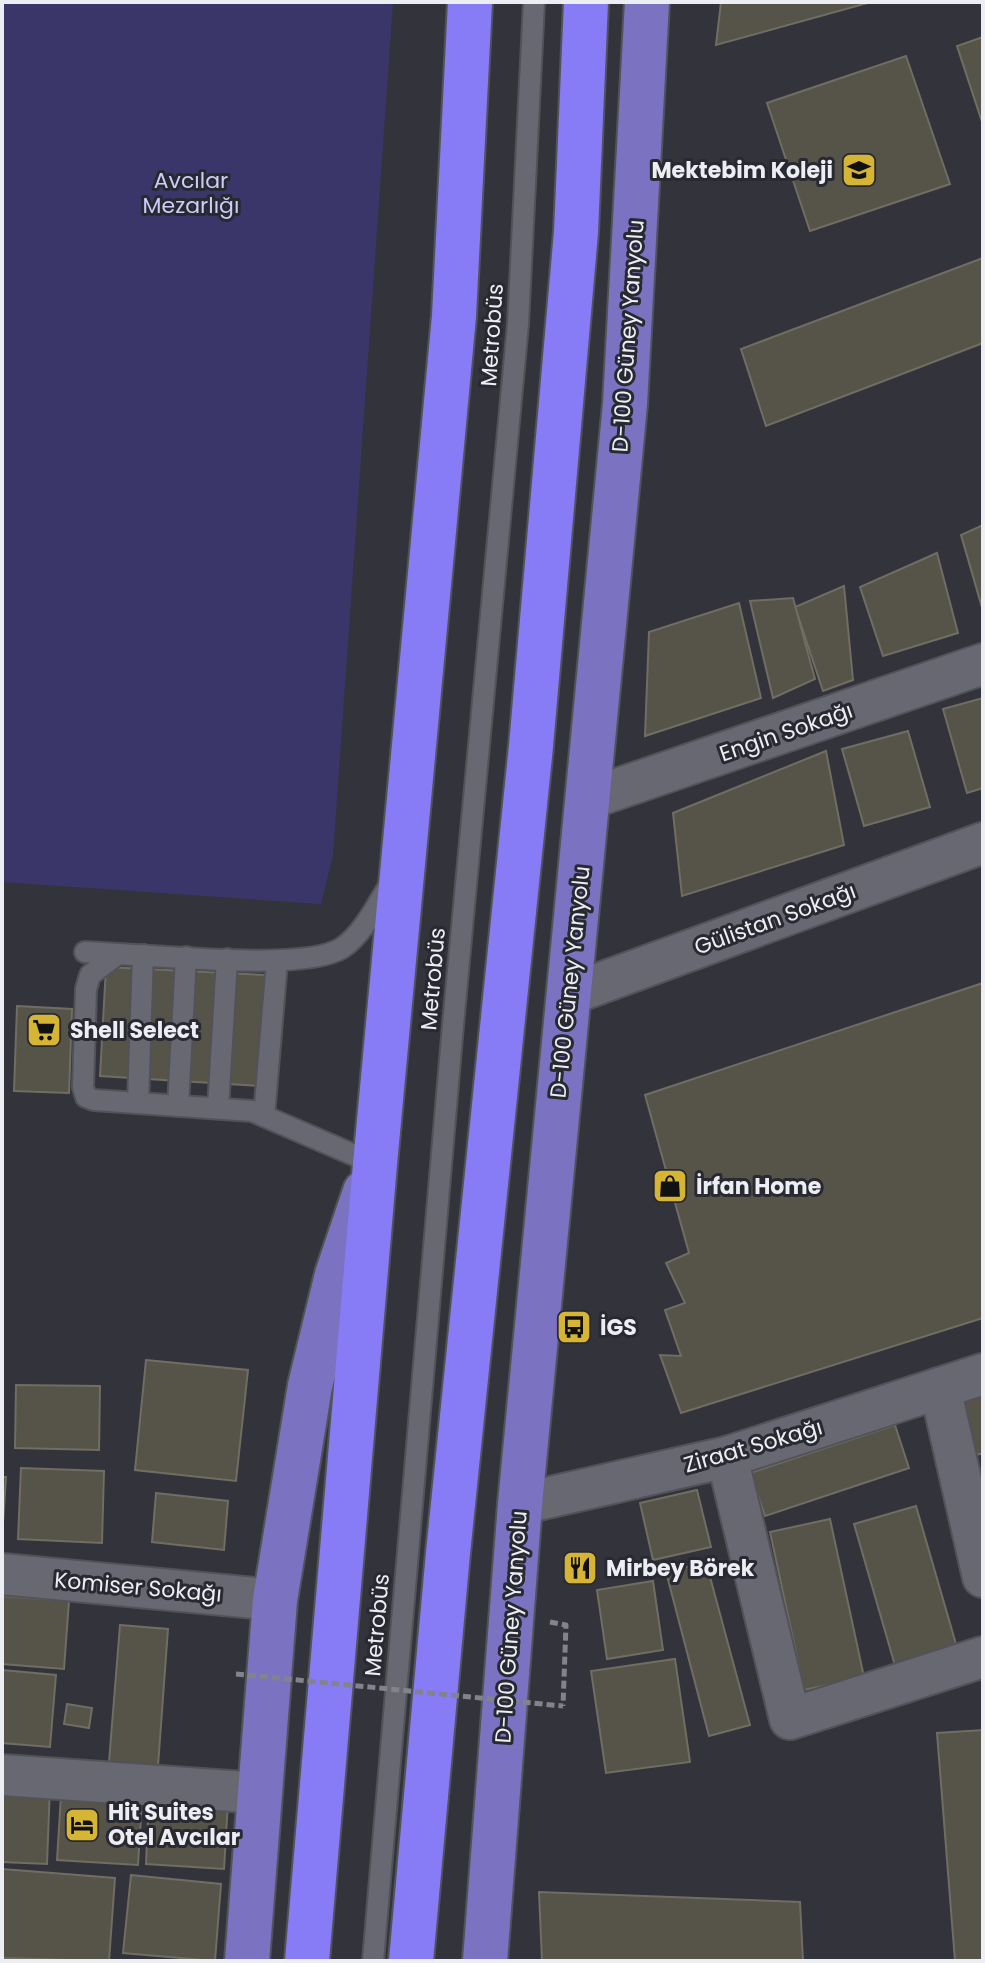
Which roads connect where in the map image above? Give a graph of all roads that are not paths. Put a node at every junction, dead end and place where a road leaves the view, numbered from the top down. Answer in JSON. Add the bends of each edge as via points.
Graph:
{"nodes":[{"id":1,"x":470,"y":2,"type":"edge"},
{"id":2,"x":534,"y":2,"type":"edge"},
{"id":3,"x":586,"y":2,"type":"edge"},
{"id":4,"x":647,"y":2,"type":"edge"},
{"id":5,"x":983,"y":664,"type":"edge"},
{"id":6,"x":588,"y":799,"type":"junction"},
{"id":7,"x":983,"y":843,"type":"edge"},
{"id":8,"x":402,"y":864,"type":"junction"},
{"id":9,"x":85,"y":952,"type":"dead end"},
{"id":10,"x":118,"y":954,"type":"junction"},
{"id":11,"x":143,"y":955,"type":"junction"},
{"id":12,"x":186,"y":957,"type":"junction"},
{"id":13,"x":227,"y":959,"type":"junction"},
{"id":14,"x":277,"y":961,"type":"junction"},
{"id":15,"x":568,"y":995,"type":"junction"},
{"id":16,"x":138,"y":1103,"type":"junction"},
{"id":17,"x":178,"y":1106,"type":"junction"},
{"id":18,"x":218,"y":1108,"type":"junction"},
{"id":19,"x":264,"y":1116,"type":"junction"},
{"id":20,"x":375,"y":1164,"type":"junction"},
{"id":21,"x":983,"y":1374,"type":"edge"},
{"id":22,"x":940,"y":1388,"type":"junction"},
{"id":23,"x":727,"y":1457,"type":"junction"},
{"id":24,"x":520,"y":1504,"type":"junction"},
{"id":25,"x":2,"y":1574,"type":"edge"},
{"id":26,"x":983,"y":1577,"type":"edge"},
{"id":27,"x":275,"y":1600,"type":"junction"},
{"id":28,"x":983,"y":1657,"type":"edge"},
{"id":29,"x":2,"y":1775,"type":"edge"},
{"id":30,"x":260,"y":1793,"type":"junction"},
{"id":31,"x":247,"y":1961,"type":"edge"},
{"id":32,"x":307,"y":1961,"type":"edge"},
{"id":33,"x":373,"y":1961,"type":"edge"},
{"id":34,"x":411,"y":1961,"type":"edge"},
{"id":35,"x":485,"y":1961,"type":"edge"}],
"edges":[{"from":1,"to":8,"type":"highway","via":[[454,316]]},
{"from":2,"to":33,"type":"lane","name":"Metrobüs","via":[[518,324]]},
{"from":3,"to":34,"type":"highway","via":[[576,232],[535,699]]},
{"from":4,"to":6,"type":"main road","name":"D-100 Güney Yanyolu","via":[[625,404]]},
{"from":5,"to":6,"type":"street","name":"Engin Sokağı"},
{"from":6,"to":15,"type":"main road","name":"D-100 Güney Yanyolu"},
{"from":7,"to":15,"type":"street","name":"Gülistan Sokağı"},
{"from":8,"to":14,"type":"lane","via":[[359,932],[342,948],[313,958]]},
{"from":8,"to":20,"type":"highway"},
{"from":9,"to":10,"type":"lane"},
{"from":10,"to":11,"type":"lane"},
{"from":10,"to":16,"type":"lane","via":[[90,975],[86,989],[83,1087],[86,1097],[94,1100]]},
{"from":11,"to":12,"type":"lane"},
{"from":11,"to":16,"type":"lane"},
{"from":12,"to":13,"type":"lane"},
{"from":12,"to":17,"type":"lane"},
{"from":13,"to":14,"type":"lane"},
{"from":13,"to":18,"type":"lane"},
{"from":14,"to":19,"type":"lane"},
{"from":15,"to":24,"type":"main road","name":"D-100 Güney Yanyolu"},
{"from":16,"to":17,"type":"lane"},
{"from":17,"to":18,"type":"lane"},
{"from":18,"to":19,"type":"lane"},
{"from":19,"to":20,"type":"lane"},
{"from":20,"to":27,"type":"main road","via":[[337,1275],[310,1386]]},
{"from":20,"to":32,"type":"highway"},
{"from":21,"to":22,"type":"street","name":"Ziraat Sokağı"},
{"from":22,"to":23,"type":"street","name":"Ziraat Sokağı"},
{"from":22,"to":26,"type":"street"},
{"from":23,"to":24,"type":"street","name":"Ziraat Sokağı"},
{"from":23,"to":28,"type":"street","via":[[790,1719]]},
{"from":24,"to":35,"type":"main road","name":"D-100 Güney Yanyolu"},
{"from":25,"to":27,"type":"street","name":"Komiser Sokağı"},
{"from":27,"to":30,"type":"main road"},
{"from":29,"to":30,"type":"street"},
{"from":30,"to":31,"type":"main road"}]}
